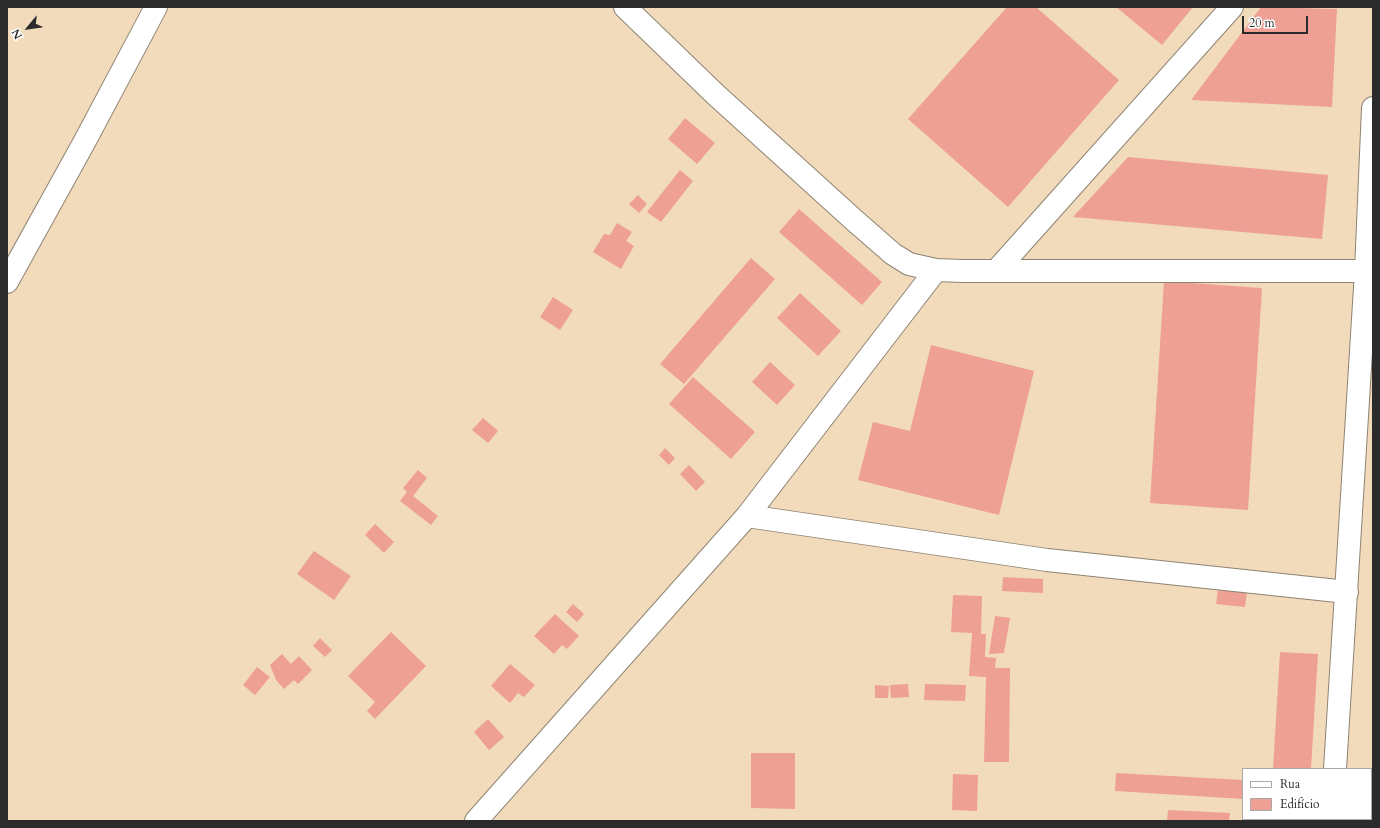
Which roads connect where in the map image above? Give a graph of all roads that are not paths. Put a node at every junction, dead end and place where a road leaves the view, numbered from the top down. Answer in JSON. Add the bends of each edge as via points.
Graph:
{"nodes":[{"id":1,"x":156,"y":7,"type":"edge"},
{"id":2,"x":625,"y":7,"type":"edge"},
{"id":3,"x":1232,"y":7,"type":"edge"},
{"id":4,"x":1373,"y":108,"type":"edge"},
{"id":5,"x":936,"y":270,"type":"junction"},
{"id":6,"x":996,"y":271,"type":"junction"},
{"id":7,"x":1366,"y":271,"type":"junction"},
{"id":8,"x":9,"y":275,"type":"edge"},
{"id":9,"x":747,"y":516,"type":"junction"},
{"id":10,"x":1347,"y":592,"type":"junction"},
{"id":11,"x":1335,"y":768,"type":"edge"},
{"id":12,"x":476,"y":821,"type":"edge"}],
"edges":[{"from":1,"to":8,"type":"street"},
{"from":2,"to":5,"type":"street","via":[[715,94],[893,254],[909,264]]},
{"from":3,"to":6,"type":"street"},
{"from":4,"to":7,"type":"street"},
{"from":5,"to":6,"type":"street"},
{"from":5,"to":9,"type":"street"},
{"from":6,"to":7,"type":"street"},
{"from":7,"to":10,"type":"street"},
{"from":9,"to":10,"type":"street","via":[[1047,560]]},
{"from":9,"to":12,"type":"street"},
{"from":10,"to":11,"type":"street"}]}
